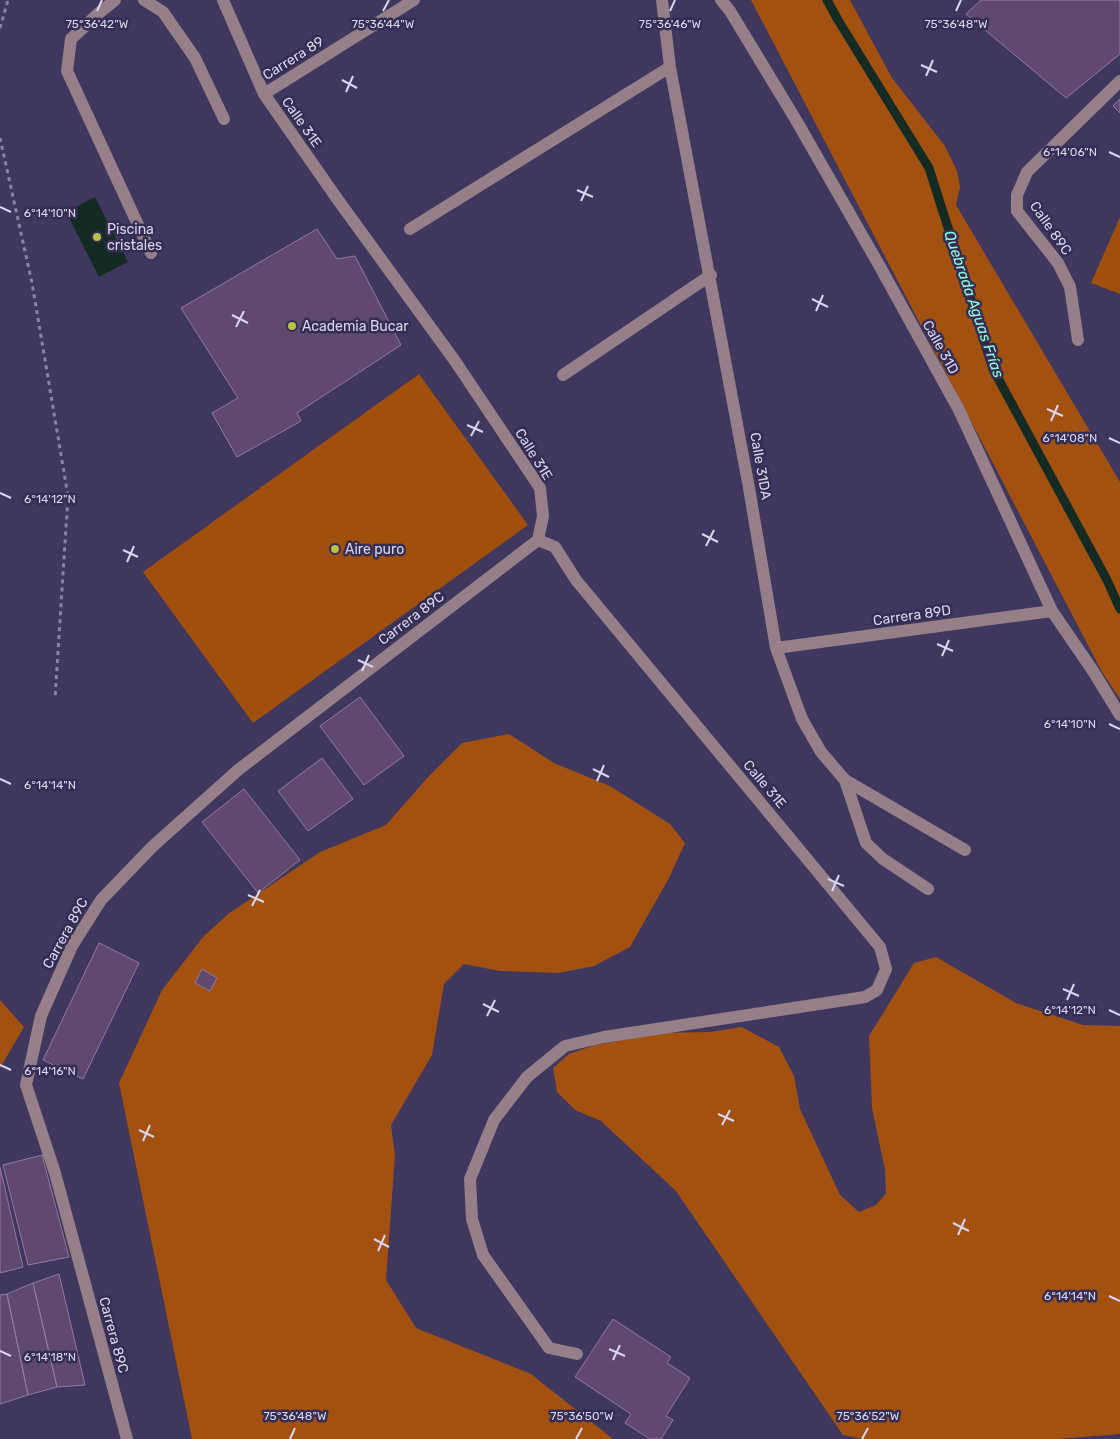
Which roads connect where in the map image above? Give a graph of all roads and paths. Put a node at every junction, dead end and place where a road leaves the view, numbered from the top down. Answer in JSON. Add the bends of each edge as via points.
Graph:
{"nodes":[{"id":1,"x":8,"y":0,"type":"edge"},
{"id":2,"x":115,"y":0,"type":"edge"},
{"id":3,"x":144,"y":0,"type":"edge"},
{"id":4,"x":224,"y":0,"type":"edge"},
{"id":5,"x":414,"y":0,"type":"edge"},
{"id":6,"x":662,"y":0,"type":"edge"},
{"id":7,"x":721,"y":0,"type":"edge"},
{"id":8,"x":0,"y":28,"type":"edge"},
{"id":9,"x":670,"y":68,"type":"junction"},
{"id":10,"x":1120,"y":81,"type":"edge"},
{"id":11,"x":264,"y":94,"type":"junction"},
{"id":12,"x":224,"y":119,"type":"dead end"},
{"id":13,"x":0,"y":138,"type":"edge"},
{"id":14,"x":410,"y":229,"type":"dead end"},
{"id":15,"x":152,"y":253,"type":"dead end"},
{"id":16,"x":710,"y":275,"type":"junction"},
{"id":17,"x":1078,"y":340,"type":"dead end"},
{"id":18,"x":563,"y":375,"type":"dead end"},
{"id":19,"x":538,"y":540,"type":"junction"},
{"id":20,"x":1052,"y":611,"type":"junction"},
{"id":21,"x":776,"y":648,"type":"junction"},
{"id":22,"x":55,"y":699,"type":"dead end"},
{"id":23,"x":1120,"y":714,"type":"edge"},
{"id":24,"x":845,"y":780,"type":"junction"},
{"id":25,"x":965,"y":850,"type":"dead end"},
{"id":26,"x":928,"y":890,"type":"dead end"},
{"id":27,"x":577,"y":1354,"type":"dead end"},
{"id":28,"x":127,"y":1439,"type":"edge"}],
"edges":[{"from":1,"to":8,"type":"path"},
{"from":2,"to":15,"type":"street","via":[[71,39],[68,71]]},
{"from":3,"to":12,"type":"street","via":[[163,12],[195,58]]},
{"from":4,"to":11,"type":"street","name":"Calle 31E"},
{"from":5,"to":11,"type":"street","name":"Carrera 89"},
{"from":6,"to":9,"type":"street","name":"Calle 31DA"},
{"from":7,"to":20,"type":"street","name":"Calle 31D","via":[[796,120],[959,410]]},
{"from":9,"to":14,"type":"street"},
{"from":9,"to":16,"type":"street","name":"Calle 31DA"},
{"from":10,"to":17,"type":"street","name":"Calle 89C","via":[[1027,172],[1017,196],[1018,211],[1058,263],[1070,287]]},
{"from":11,"to":19,"type":"street","name":"Calle 31E","via":[[455,361],[540,488],[543,516]]},
{"from":13,"to":22,"type":"path","via":[[32,283],[68,496]]},
{"from":16,"to":18,"type":"street"},
{"from":16,"to":21,"type":"street","name":"Calle 31DA"},
{"from":19,"to":27,"type":"street","name":"Calle 31E","via":[[555,546],[576,580],[880,947],[886,969],[877,990],[865,997],[565,1046],[527,1077],[494,1120],[470,1179],[472,1218],[483,1255],[549,1348]]},
{"from":19,"to":28,"type":"street","name":"Carrera 89C","via":[[238,770],[152,847],[101,900],[72,946],[40,1016],[26,1085],[55,1173]]},
{"from":20,"to":21,"type":"street","name":"Carrera 89D"},
{"from":20,"to":23,"type":"street","name":"Calle 31D"},
{"from":21,"to":24,"type":"street","name":"Calle 31DA","via":[[802,719],[821,752]]},
{"from":24,"to":25,"type":"street"},
{"from":24,"to":26,"type":"street","name":"Calle 31DA","via":[[866,842],[883,859]]}]}
